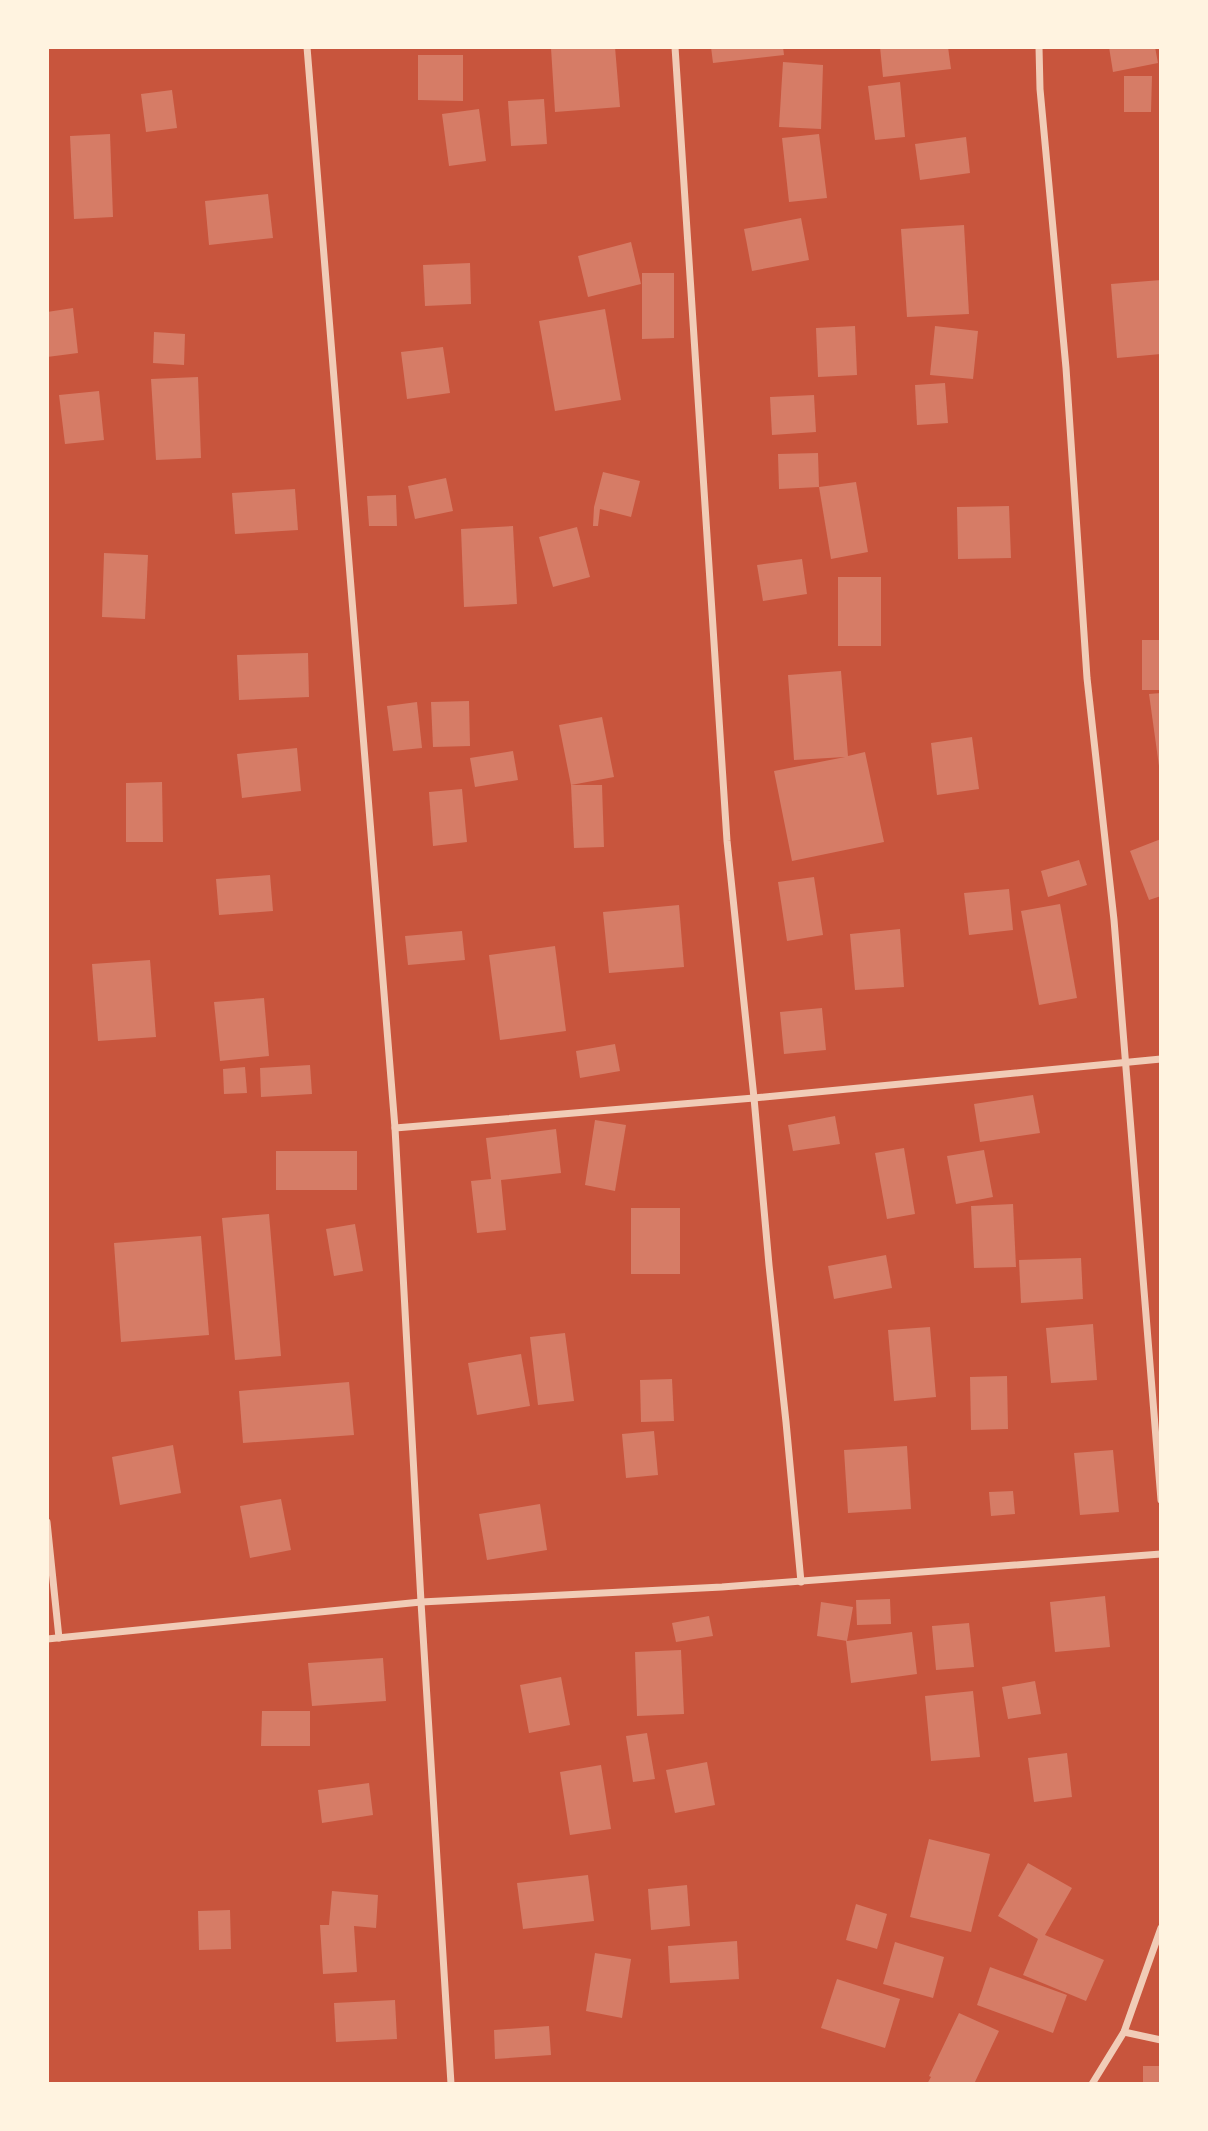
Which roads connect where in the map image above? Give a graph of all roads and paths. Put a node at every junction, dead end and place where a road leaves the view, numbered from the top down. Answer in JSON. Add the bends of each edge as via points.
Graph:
{"nodes":[{"id":1,"x":307,"y":47,"type":"edge"},
{"id":2,"x":675,"y":47,"type":"edge"},
{"id":3,"x":1039,"y":47,"type":"edge"},
{"id":4,"x":1161,"y":1059,"type":"edge"},
{"id":5,"x":1126,"y":1063,"type":"junction"},
{"id":6,"x":754,"y":1098,"type":"junction"},
{"id":7,"x":395,"y":1128,"type":"junction"},
{"id":8,"x":1161,"y":1500,"type":"edge"},
{"id":9,"x":47,"y":1522,"type":"edge"},
{"id":10,"x":1161,"y":1554,"type":"edge"},
{"id":11,"x":800,"y":1582,"type":"junction"},
{"id":12,"x":421,"y":1602,"type":"junction"},
{"id":13,"x":59,"y":1638,"type":"junction"},
{"id":14,"x":47,"y":1639,"type":"edge"},
{"id":15,"x":1161,"y":1928,"type":"edge"},
{"id":16,"x":1124,"y":2032,"type":"junction"},
{"id":17,"x":1161,"y":2040,"type":"edge"},
{"id":18,"x":451,"y":2084,"type":"edge"},
{"id":19,"x":1092,"y":2084,"type":"edge"}],
"edges":[{"from":1,"to":7,"type":"street"},
{"from":2,"to":6,"type":"street","via":[[727,841]]},
{"from":3,"to":5,"type":"street","via":[[1087,678]]},
{"from":4,"to":5,"type":"street"},
{"from":5,"to":6,"type":"street"},
{"from":5,"to":8,"type":"street"},
{"from":6,"to":7,"type":"street"},
{"from":6,"to":11,"type":"street"},
{"from":7,"to":12,"type":"street"},
{"from":9,"to":13,"type":"street"},
{"from":10,"to":11,"type":"street"},
{"from":11,"to":12,"type":"street"},
{"from":12,"to":13,"type":"street"},
{"from":12,"to":18,"type":"street"},
{"from":13,"to":14,"type":"street"},
{"from":15,"to":16,"type":"street"},
{"from":16,"to":17,"type":"street"},
{"from":16,"to":19,"type":"street"}]}
